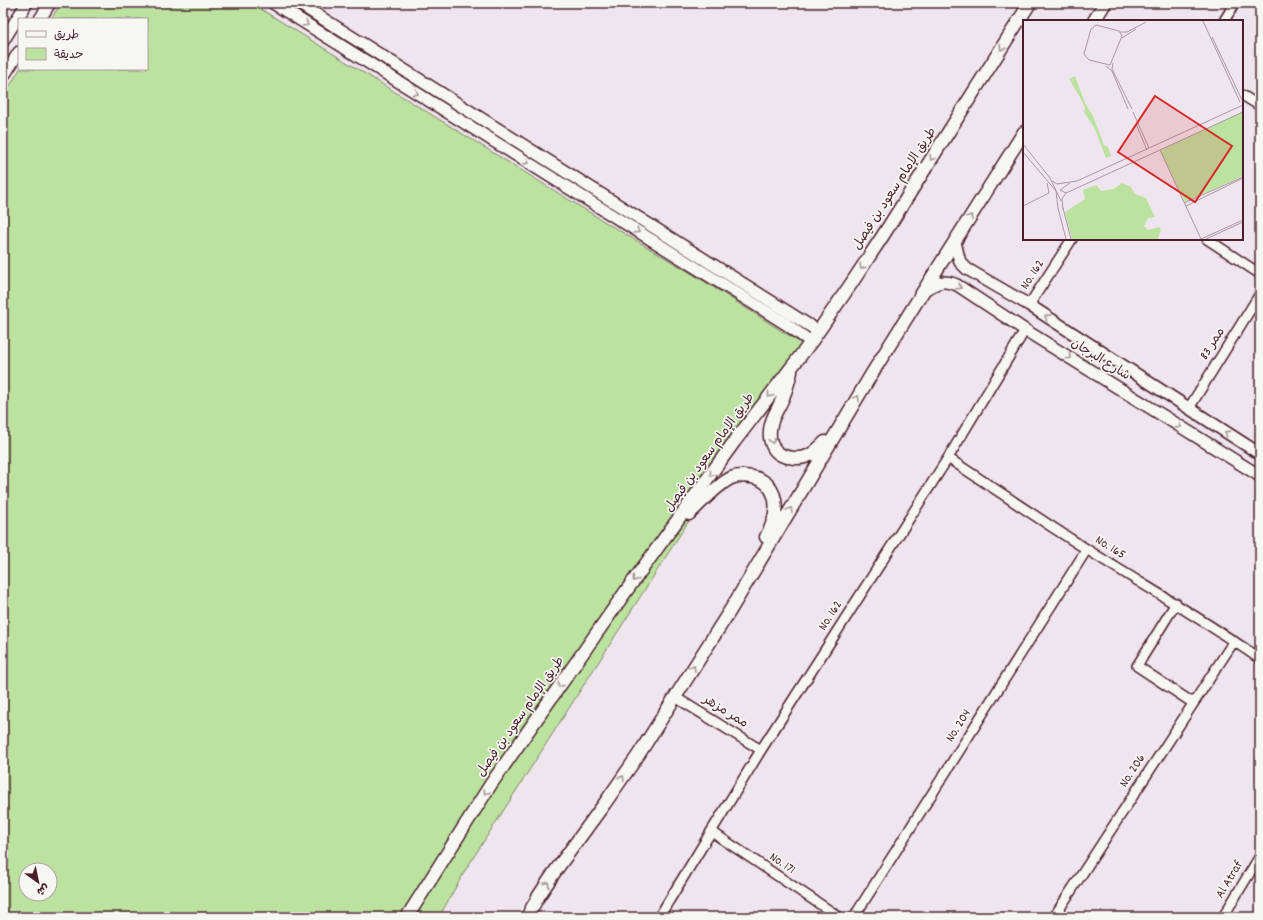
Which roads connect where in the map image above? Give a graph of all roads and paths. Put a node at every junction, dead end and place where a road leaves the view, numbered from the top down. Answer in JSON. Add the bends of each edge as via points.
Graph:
{"nodes":[{"id":1,"x":27,"y":3,"type":"edge"},
{"id":2,"x":50,"y":3,"type":"edge"},
{"id":3,"x":273,"y":3,"type":"edge"},
{"id":4,"x":298,"y":3,"type":"edge"},
{"id":5,"x":1030,"y":3,"type":"edge"},
{"id":6,"x":1105,"y":3,"type":"edge"},
{"id":7,"x":1235,"y":3,"type":"edge"},
{"id":8,"x":41,"y":18,"type":"edge"},
{"id":9,"x":1095,"y":20,"type":"edge"},
{"id":10,"x":1225,"y":20,"type":"edge"},
{"id":11,"x":3,"y":41,"type":"edge"},
{"id":12,"x":18,"y":54,"type":"edge"},
{"id":13,"x":3,"y":78,"type":"edge"},
{"id":14,"x":1243,"y":96,"type":"edge"},
{"id":15,"x":1260,"y":106,"type":"edge"},
{"id":16,"x":1023,"y":134,"type":"edge"},
{"id":17,"x":1071,"y":240,"type":"edge"},
{"id":18,"x":1209,"y":240,"type":"edge"},
{"id":19,"x":955,"y":242,"type":"junction"},
{"id":20,"x":1260,"y":274,"type":"edge"},
{"id":21,"x":924,"y":290,"type":"junction"},
{"id":22,"x":1260,"y":294,"type":"edge"},
{"id":23,"x":1029,"y":305,"type":"junction"},
{"id":24,"x":1026,"y":330,"type":"junction"},
{"id":25,"x":818,"y":331,"type":"junction"},
{"id":26,"x":811,"y":342,"type":"junction"},
{"id":27,"x":794,"y":364,"type":"junction"},
{"id":28,"x":1189,"y":408,"type":"junction"},
{"id":29,"x":836,"y":432,"type":"junction"},
{"id":30,"x":1260,"y":454,"type":"edge"},
{"id":31,"x":948,"y":458,"type":"junction"},
{"id":32,"x":1260,"y":476,"type":"edge"},
{"id":33,"x":670,"y":531,"type":"junction"},
{"id":34,"x":1087,"y":549,"type":"junction"},
{"id":35,"x":744,"y":586,"type":"junction"},
{"id":36,"x":1176,"y":603,"type":"junction"},
{"id":37,"x":1234,"y":641,"type":"junction"},
{"id":38,"x":1260,"y":659,"type":"edge"},
{"id":39,"x":675,"y":697,"type":"junction"},
{"id":40,"x":1192,"y":703,"type":"junction"},
{"id":41,"x":761,"y":750,"type":"junction"},
{"id":42,"x":712,"y":832,"type":"junction"},
{"id":43,"x":1260,"y":856,"type":"edge"},
{"id":44,"x":407,"y":917,"type":"edge"},
{"id":45,"x":527,"y":917,"type":"edge"},
{"id":46,"x":659,"y":917,"type":"edge"},
{"id":47,"x":839,"y":917,"type":"edge"},
{"id":48,"x":854,"y":917,"type":"edge"},
{"id":49,"x":1054,"y":917,"type":"edge"},
{"id":50,"x":1223,"y":917,"type":"edge"}],
"edges":[{"from":1,"to":11,"type":"street"},
{"from":2,"to":8,"type":"street"},
{"from":3,"to":26,"type":"street","one_way":true},
{"from":4,"to":25,"type":"street"},
{"from":5,"to":25,"type":"main road","name":"طريق الإمام سعود بن فيصل","one_way":true,"via":[[882,237]]},
{"from":6,"to":9,"type":"main road"},
{"from":7,"to":10,"type":"street"},
{"from":12,"to":13,"type":"street"},
{"from":14,"to":15,"type":"street"},
{"from":19,"to":16,"type":"main road","one_way":true},
{"from":17,"to":23,"type":"street","name":"No. 162"},
{"from":18,"to":20,"type":"street"},
{"from":19,"to":21,"type":"main road"},
{"from":19,"to":23,"type":"street","name":"شارع البرجان","via":[[960,262],[966,269]]},
{"from":21,"to":24,"type":"street","name":"شارع البرجان","one_way":true,"via":[[939,282],[948,281]]},
{"from":29,"to":21,"type":"main road","one_way":true},
{"from":22,"to":28,"type":"street","name":"ممر 83"},
{"from":28,"to":23,"type":"street","name":"شارع البرجان","one_way":true},
{"from":24,"to":31,"type":"street","name":"No. 162"},
{"from":24,"to":32,"type":"street","name":"شارع البرجان","one_way":true},
{"from":25,"to":26,"type":"main road","name":"طريق الإمام سعود بن فيصل"},
{"from":26,"to":27,"type":"main road","name":"طريق الإمام سعود بن فيصل"},
{"from":27,"to":29,"type":"main road","one_way":true,"via":[[784,396],[772,421],[770,437],[773,448],[782,456],[805,458],[816,452]]},
{"from":27,"to":33,"type":"main road","name":"طريق الإمام سعود بن فيصل","one_way":true},
{"from":30,"to":28,"type":"street","name":"شارع البرجان","one_way":true},
{"from":35,"to":29,"type":"main road","one_way":true},
{"from":31,"to":34,"type":"street","name":"No. 165"},
{"from":31,"to":41,"type":"street","name":"No. 162"},
{"from":33,"to":35,"type":"main road","via":[[722,483],[732,478],[742,475],[756,477],[766,483],[776,501],[775,513],[769,533]]},
{"from":33,"to":44,"type":"main road","name":"طريق الإمام سعود بن فيصل","one_way":true,"via":[[491,784]]},
{"from":34,"to":36,"type":"street","name":"No. 165"},
{"from":34,"to":48,"type":"street","name":"No. 204"},
{"from":39,"to":35,"type":"main road","one_way":true},
{"from":36,"to":37,"type":"street","name":"No. 165"},
{"from":36,"to":40,"type":"street","via":[[1137,666]]},
{"from":37,"to":38,"type":"street","name":"No. 165"},
{"from":37,"to":40,"type":"street","name":"No. 206"},
{"from":39,"to":41,"type":"street","name":"ممر مزهر"},
{"from":45,"to":39,"type":"main road","one_way":true,"via":[[545,886],[639,754]]},
{"from":40,"to":49,"type":"street","name":"No. 206"},
{"from":41,"to":42,"type":"street","name":"No. 162"},
{"from":42,"to":46,"type":"street","name":"No. 162"},
{"from":42,"to":47,"type":"street","name":"No. 171"},
{"from":43,"to":50,"type":"street","name":"Al Atraf"}]}
